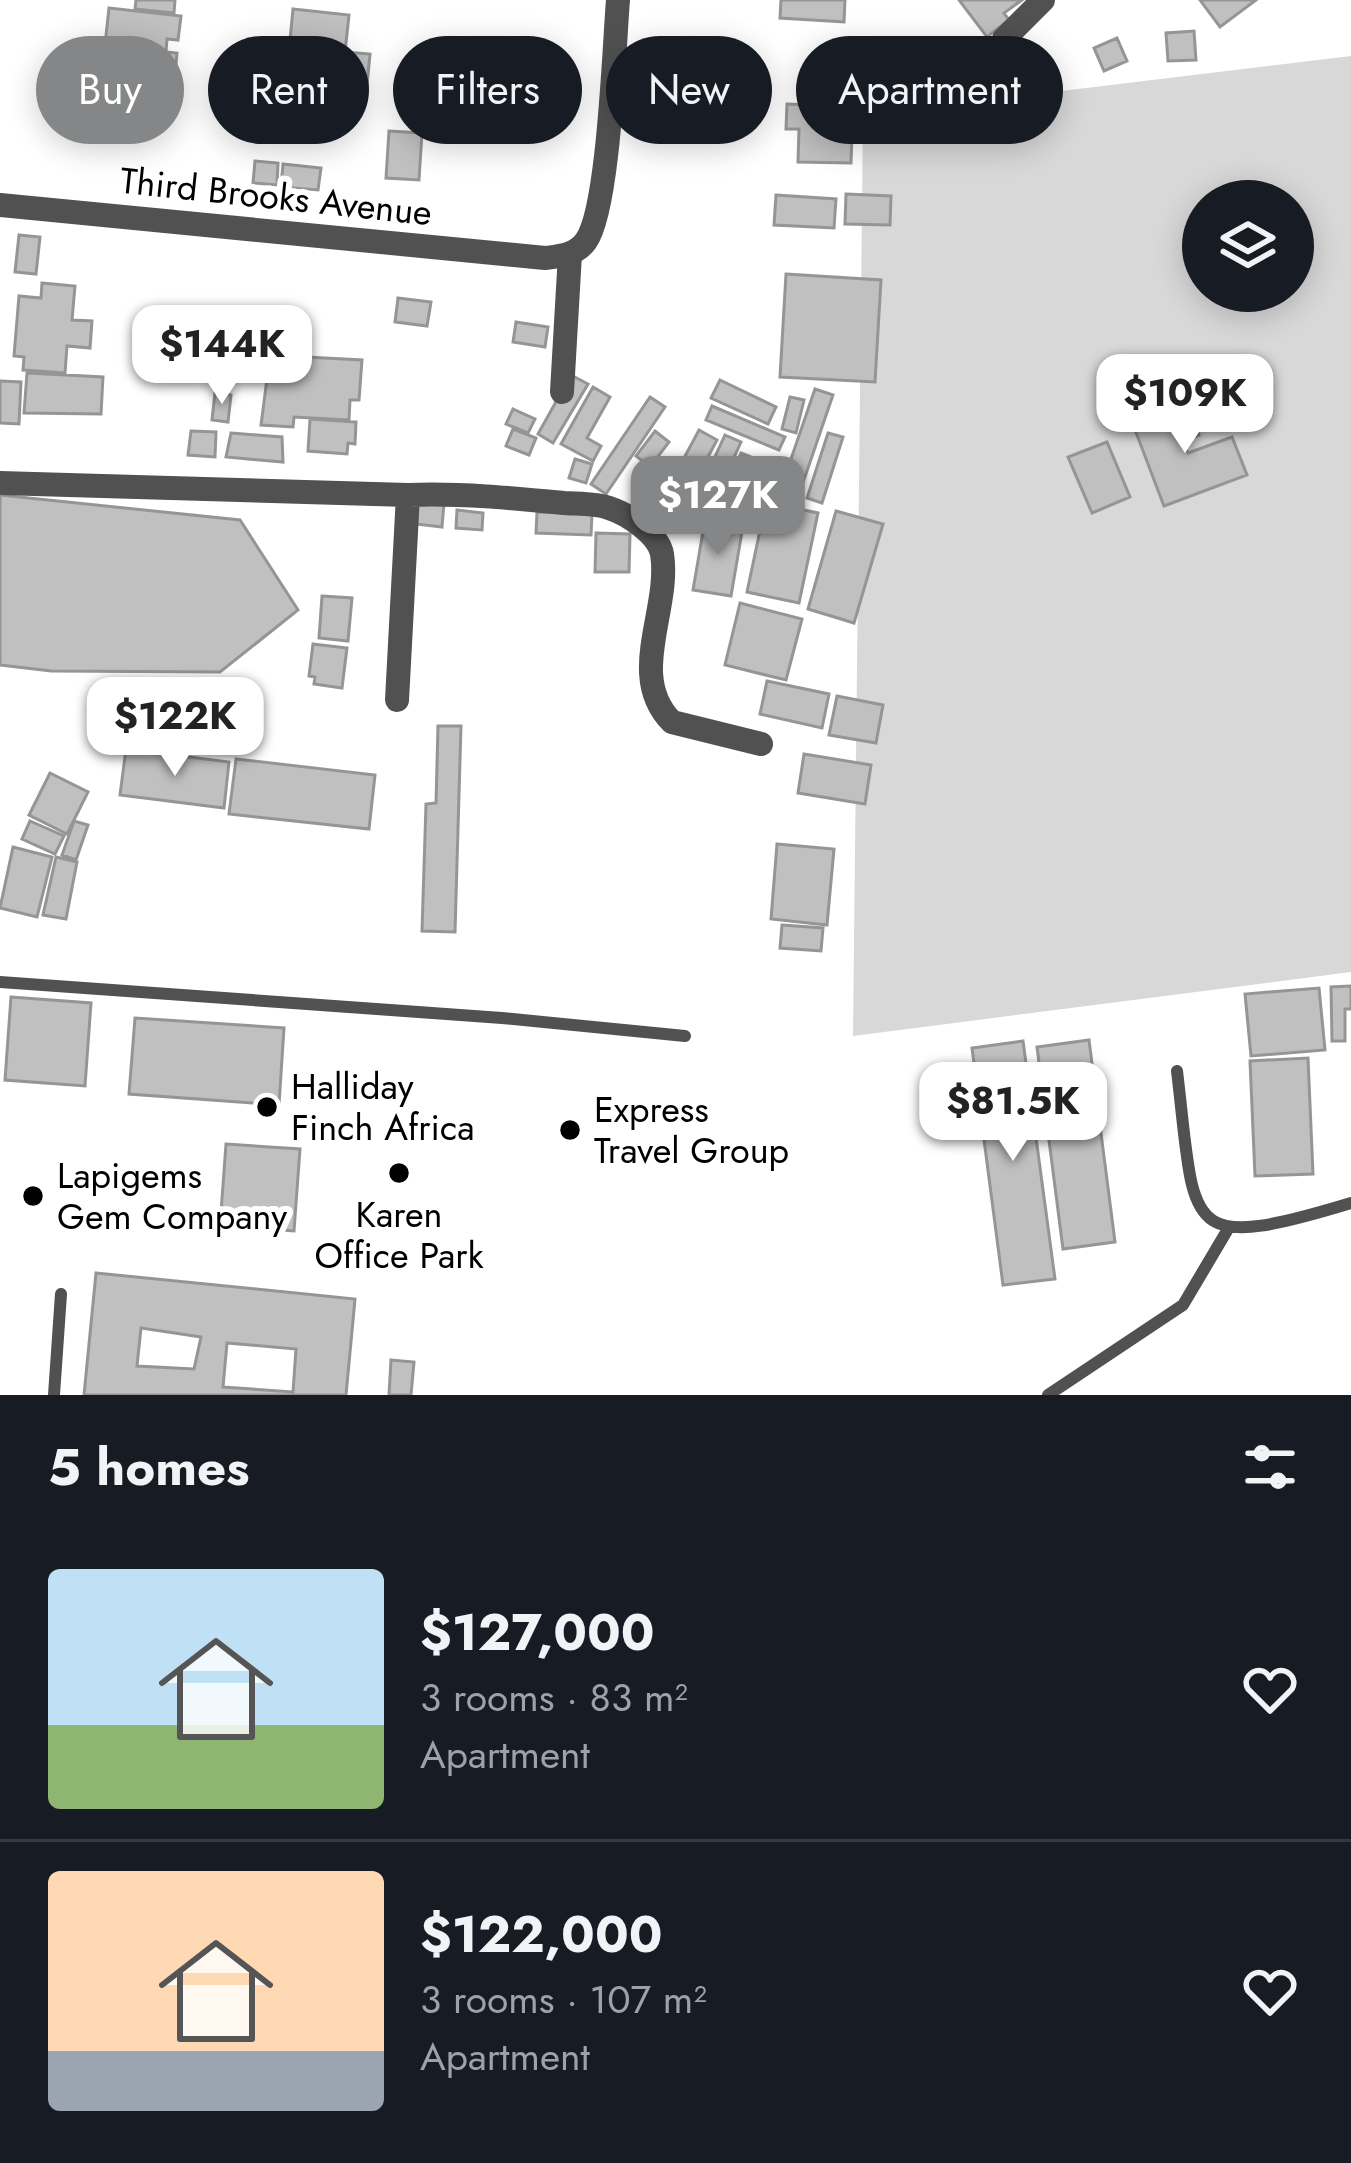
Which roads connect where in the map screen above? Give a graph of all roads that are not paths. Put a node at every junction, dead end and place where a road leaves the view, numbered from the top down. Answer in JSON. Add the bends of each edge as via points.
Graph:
{"nodes":[{"id":1,"x":618,"y":0,"type":"edge"},
{"id":2,"x":1043,"y":0,"type":"edge"},
{"id":3,"x":1007,"y":36,"type":"edge"},
{"id":4,"x":0,"y":205,"type":"edge"},
{"id":5,"x":557,"y":256,"type":"junction"},
{"id":6,"x":562,"y":392,"type":"dead end"},
{"id":7,"x":0,"y":484,"type":"edge"},
{"id":8,"x":408,"y":495,"type":"junction"},
{"id":9,"x":397,"y":700,"type":"dead end"},
{"id":10,"x":760,"y":743,"type":"dead end"},
{"id":11,"x":0,"y":982,"type":"edge"},
{"id":12,"x":685,"y":1036,"type":"dead end"},
{"id":13,"x":1177,"y":1071,"type":"dead end"},
{"id":14,"x":1351,"y":1203,"type":"edge"},
{"id":15,"x":1228,"y":1229,"type":"junction"},
{"id":16,"x":62,"y":1294,"type":"dead end"},
{"id":17,"x":53,"y":1395,"type":"edge"},
{"id":18,"x":1048,"y":1395,"type":"edge"}],
"edges":[{"from":1,"to":5,"type":"street","via":[[594,226],[584,245]]},
{"from":2,"to":3,"type":"street"},
{"from":4,"to":5,"type":"street","name":"Third Brooks Avenue"},
{"from":5,"to":6,"type":"street"},
{"from":7,"to":8,"type":"street"},
{"from":8,"to":9,"type":"street"},
{"from":8,"to":10,"type":"street","via":[[610,508],[656,537],[662,575],[651,668],[662,712],[672,722]]},
{"from":11,"to":12,"type":"lane"},
{"from":13,"to":15,"type":"lane","via":[[1192,1194],[1207,1221]]},
{"from":14,"to":15,"type":"lane","via":[[1254,1230]]},
{"from":15,"to":18,"type":"lane","via":[[1183,1305]]},
{"from":16,"to":17,"type":"lane"}]}
